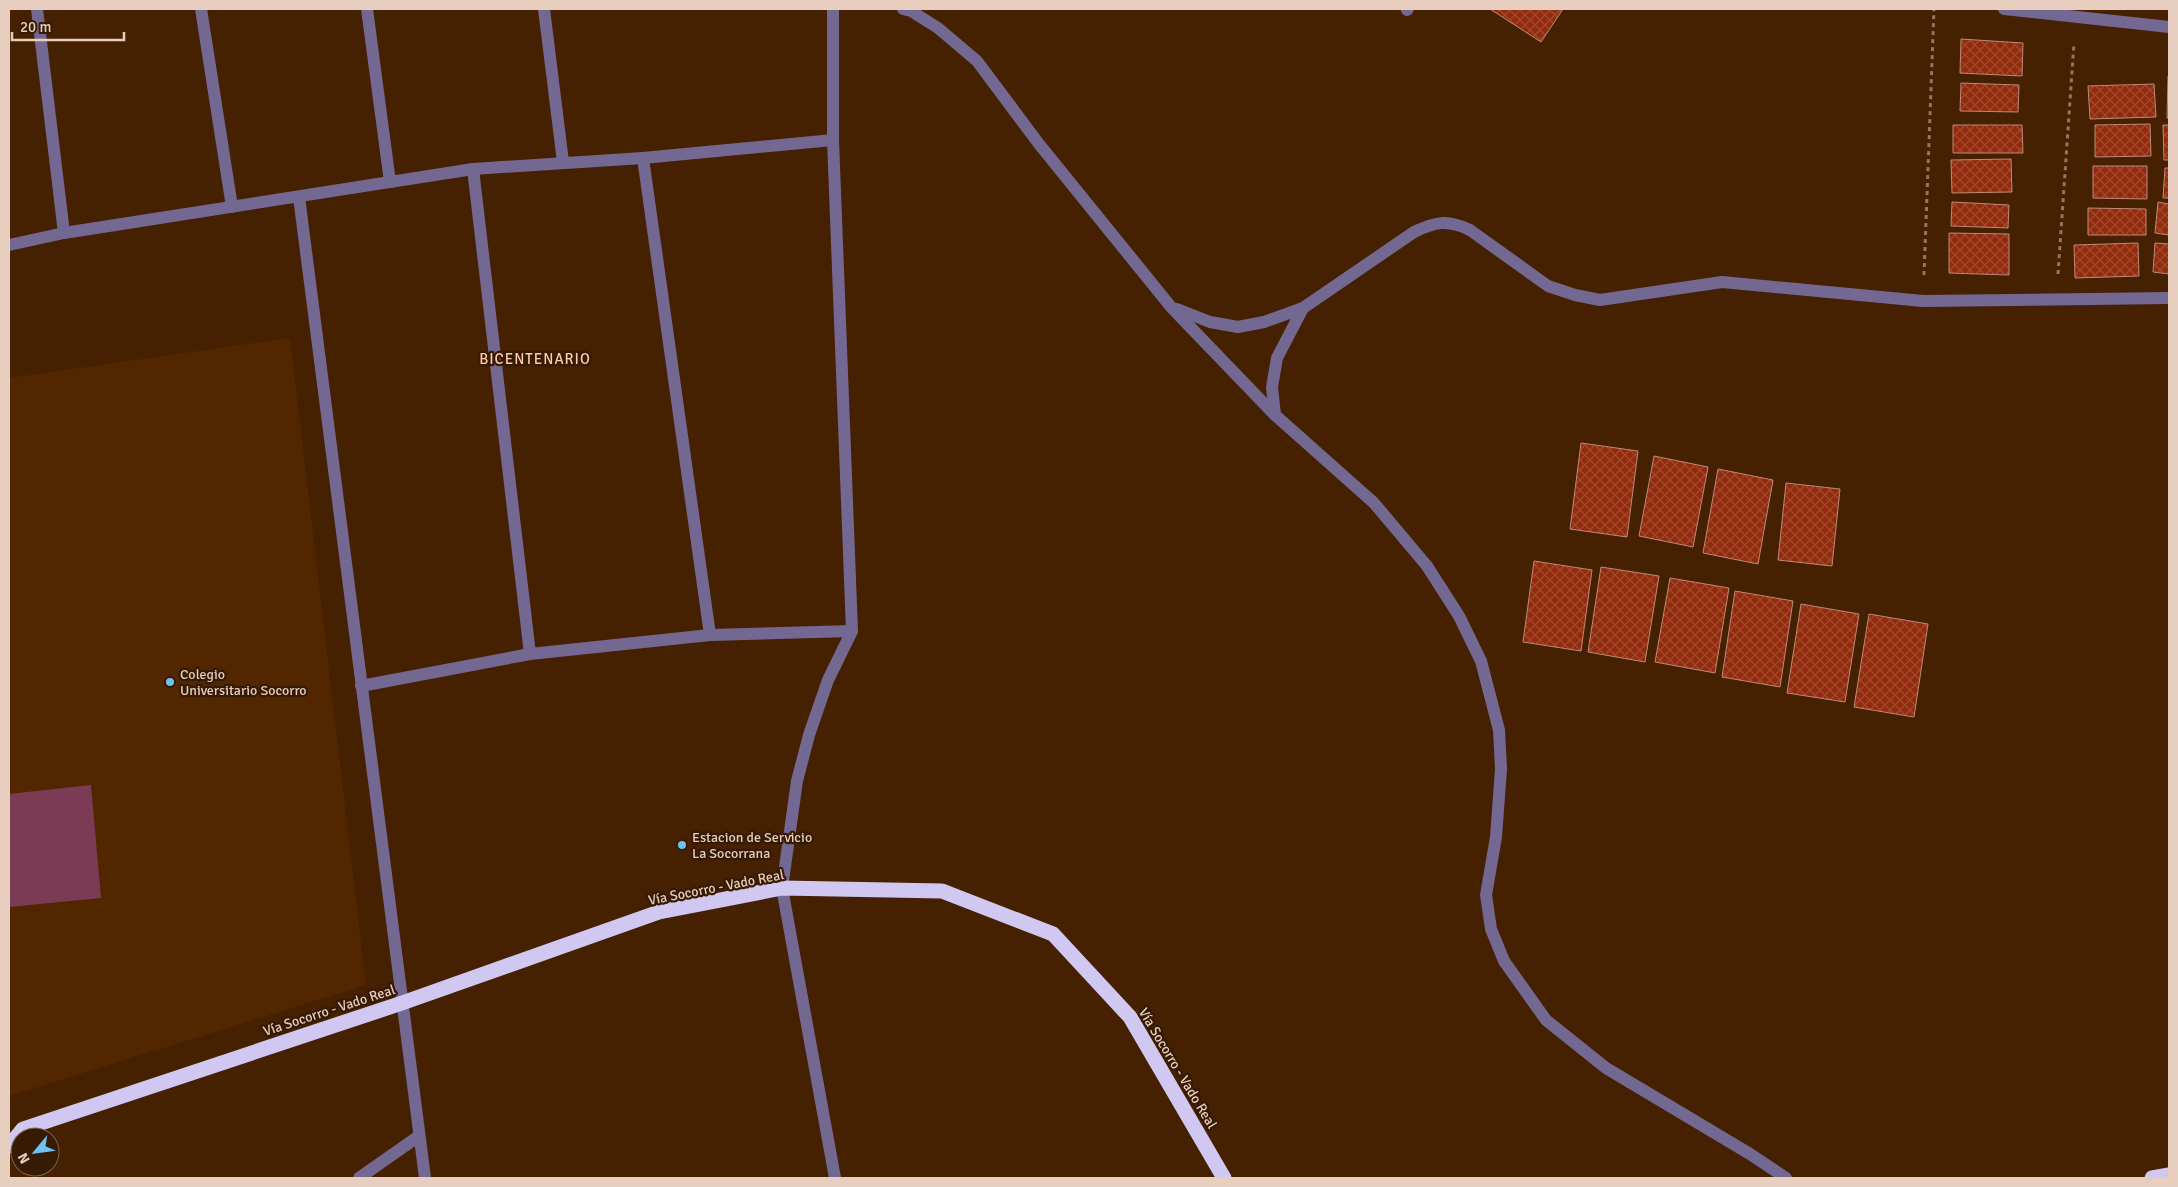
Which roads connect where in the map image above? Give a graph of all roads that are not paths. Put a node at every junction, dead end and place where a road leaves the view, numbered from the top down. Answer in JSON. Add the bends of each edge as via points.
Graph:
{"nodes":[{"id":1,"x":37,"y":9,"type":"edge"},
{"id":2,"x":201,"y":9,"type":"edge"},
{"id":3,"x":367,"y":9,"type":"edge"},
{"id":4,"x":544,"y":9,"type":"edge"},
{"id":5,"x":833,"y":9,"type":"edge"},
{"id":6,"x":903,"y":9,"type":"edge"},
{"id":7,"x":2004,"y":9,"type":"edge"},
{"id":8,"x":2169,"y":27,"type":"edge"},
{"id":9,"x":833,"y":140,"type":"junction"},
{"id":10,"x":643,"y":158,"type":"junction"},
{"id":11,"x":564,"y":162,"type":"junction"},
{"id":12,"x":473,"y":169,"type":"junction"},
{"id":13,"x":390,"y":182,"type":"junction"},
{"id":14,"x":299,"y":196,"type":"junction"},
{"id":15,"x":232,"y":207,"type":"junction"},
{"id":16,"x":64,"y":233,"type":"junction"},
{"id":17,"x":9,"y":245,"type":"edge"},
{"id":18,"x":2169,"y":298,"type":"edge"},
{"id":19,"x":1171,"y":307,"type":"junction"},
{"id":20,"x":1304,"y":308,"type":"junction"},
{"id":21,"x":1275,"y":415,"type":"junction"},
{"id":22,"x":852,"y":631,"type":"junction"},
{"id":23,"x":710,"y":635,"type":"junction"},
{"id":24,"x":530,"y":654,"type":"junction"},
{"id":25,"x":361,"y":686,"type":"junction"},
{"id":26,"x":782,"y":888,"type":"junction"},
{"id":27,"x":402,"y":1003,"type":"junction"},
{"id":28,"x":28,"y":1127,"type":"edge"},
{"id":29,"x":419,"y":1136,"type":"junction"},
{"id":30,"x":2169,"y":1175,"type":"edge"},
{"id":31,"x":360,"y":1178,"type":"edge"},
{"id":32,"x":425,"y":1178,"type":"edge"},
{"id":33,"x":835,"y":1178,"type":"edge"},
{"id":34,"x":1224,"y":1178,"type":"edge"},
{"id":35,"x":1786,"y":1178,"type":"edge"},
{"id":36,"x":2152,"y":1178,"type":"edge"}],
"edges":[{"from":1,"to":16,"type":"street"},
{"from":2,"to":15,"type":"street"},
{"from":3,"to":13,"type":"street"},
{"from":4,"to":11,"type":"street"},
{"from":5,"to":9,"type":"street"},
{"from":6,"to":19,"type":"street","via":[[938,28],[977,61],[1039,144]]},
{"from":7,"to":8,"type":"street"},
{"from":9,"to":10,"type":"street"},
{"from":9,"to":22,"type":"street"},
{"from":10,"to":11,"type":"street"},
{"from":10,"to":23,"type":"street"},
{"from":11,"to":12,"type":"street"},
{"from":12,"to":13,"type":"street"},
{"from":12,"to":24,"type":"street"},
{"from":13,"to":14,"type":"street"},
{"from":14,"to":15,"type":"street"},
{"from":14,"to":25,"type":"street"},
{"from":15,"to":16,"type":"street"},
{"from":16,"to":17,"type":"street"},
{"from":18,"to":20,"type":"street","via":[[1923,300],[1722,282],[1600,300],[1548,286],[1470,230],[1440,222],[1414,232]]},
{"from":19,"to":20,"type":"street","via":[[1210,322],[1238,327]]},
{"from":19,"to":21,"type":"street"},
{"from":20,"to":21,"type":"street","via":[[1277,358],[1272,387]]},
{"from":21,"to":35,"type":"street","via":[[1374,503],[1404,538],[1427,566],[1459,616],[1481,661],[1499,730],[1501,769],[1496,837],[1486,895],[1491,929],[1504,961],[1546,1020],[1606,1068]]},
{"from":22,"to":23,"type":"street"},
{"from":22,"to":26,"type":"street","via":[[828,680],[806,744],[797,781]]},
{"from":23,"to":24,"type":"street"},
{"from":24,"to":25,"type":"street"},
{"from":25,"to":27,"type":"street"},
{"from":26,"to":27,"type":"highway","name":"Vía Socorro - Vado Real","via":[[659,912]]},
{"from":26,"to":33,"type":"street"},
{"from":26,"to":34,"type":"highway","name":"Vía Socorro - Vado Real","via":[[942,891],[1053,934],[1130,1016]]},
{"from":27,"to":28,"type":"highway","name":"Vía Socorro - Vado Real"},
{"from":27,"to":29,"type":"street"},
{"from":29,"to":31,"type":"street"},
{"from":29,"to":32,"type":"street"},
{"from":30,"to":36,"type":"highway"}]}
